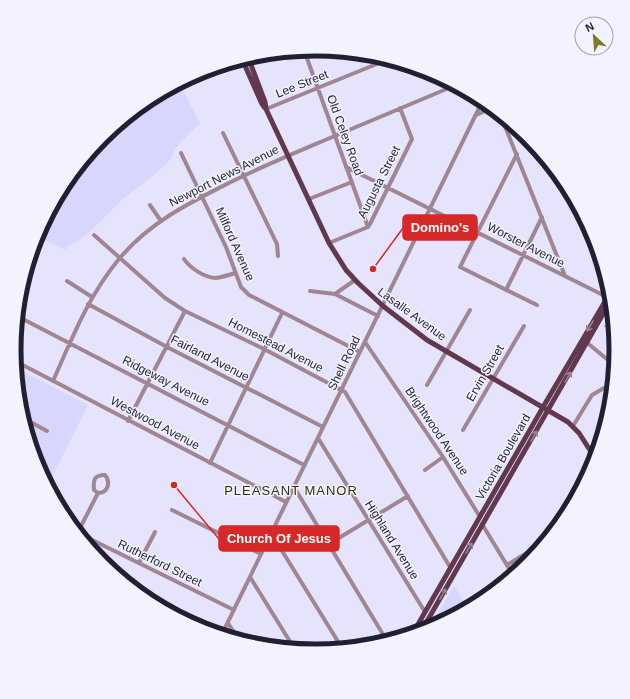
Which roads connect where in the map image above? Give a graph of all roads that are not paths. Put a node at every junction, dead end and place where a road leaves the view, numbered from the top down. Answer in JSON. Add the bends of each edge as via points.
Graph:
{"nodes":[{"id":1,"x":306,"y":56,"type":"edge"},
{"id":2,"x":250,"y":63,"type":"edge"},
{"id":3,"x":379,"y":63,"type":"edge"},
{"id":4,"x":244,"y":65,"type":"edge"},
{"id":5,"x":318,"y":88,"type":"junction"},
{"id":6,"x":449,"y":88,"type":"edge"},
{"id":7,"x":480,"y":106,"type":"edge"},
{"id":8,"x":400,"y":108,"type":"junction"},
{"id":9,"x":266,"y":109,"type":"junction"},
{"id":10,"x":486,"y":111,"type":"edge"},
{"id":11,"x":476,"y":115,"type":"junction"},
{"id":12,"x":504,"y":124,"type":"edge"},
{"id":13,"x":223,"y":133,"type":"dead end"},
{"id":14,"x":335,"y":136,"type":"junction"},
{"id":15,"x":181,"y":153,"type":"dead end"},
{"id":16,"x":517,"y":154,"type":"junction"},
{"id":17,"x":287,"y":155,"type":"junction"},
{"id":18,"x":346,"y":167,"type":"junction"},
{"id":19,"x":244,"y":176,"type":"junction"},
{"id":20,"x":352,"y":182,"type":"junction"},
{"id":21,"x":388,"y":188,"type":"junction"},
{"id":22,"x":202,"y":196,"type":"junction"},
{"id":23,"x":309,"y":200,"type":"junction"},
{"id":24,"x":150,"y":205,"type":"dead end"},
{"id":25,"x":430,"y":208,"type":"junction"},
{"id":26,"x":542,"y":217,"type":"junction"},
{"id":27,"x":161,"y":221,"type":"junction"},
{"id":28,"x":368,"y":227,"type":"junction"},
{"id":29,"x":478,"y":232,"type":"junction"},
{"id":30,"x":94,"y":235,"type":"dead end"},
{"id":31,"x":330,"y":243,"type":"junction"},
{"id":32,"x":523,"y":254,"type":"junction"},
{"id":33,"x":278,"y":256,"type":"dead end"},
{"id":34,"x":120,"y":258,"type":"junction"},
{"id":35,"x":184,"y":259,"type":"dead end"},
{"id":36,"x":235,"y":273,"type":"junction"},
{"id":37,"x":565,"y":276,"type":"junction"},
{"id":38,"x":355,"y":280,"type":"junction"},
{"id":39,"x":67,"y":281,"type":"dead end"},
{"id":40,"x":506,"y":290,"type":"junction"},
{"id":41,"x":310,"y":291,"type":"dead end"},
{"id":42,"x":335,"y":294,"type":"junction"},
{"id":43,"x":603,"y":294,"type":"edge"},
{"id":44,"x":92,"y":297,"type":"junction"},
{"id":45,"x":88,"y":304,"type":"junction"},
{"id":46,"x":537,"y":305,"type":"dead end"},
{"id":47,"x":605,"y":305,"type":"edge"},
{"id":48,"x":383,"y":306,"type":"junction"},
{"id":49,"x":605,"y":307,"type":"edge"},
{"id":50,"x":470,"y":310,"type":"dead end"},
{"id":51,"x":185,"y":311,"type":"junction"},
{"id":52,"x":282,"y":313,"type":"junction"},
{"id":53,"x":378,"y":316,"type":"junction"},
{"id":54,"x":23,"y":319,"type":"edge"},
{"id":55,"x":524,"y":326,"type":"dead end"},
{"id":56,"x":583,"y":339,"type":"junction"},
{"id":57,"x":365,"y":342,"type":"junction"},
{"id":58,"x":70,"y":343,"type":"junction"},
{"id":59,"x":588,"y":343,"type":"junction"},
{"id":60,"x":167,"y":347,"type":"junction"},
{"id":61,"x":264,"y":350,"type":"junction"},
{"id":62,"x":446,"y":351,"type":"junction"},
{"id":63,"x":360,"y":352,"type":"junction"},
{"id":64,"x":608,"y":360,"type":"edge"},
{"id":65,"x":22,"y":364,"type":"edge"},
{"id":66,"x":494,"y":378,"type":"junction"},
{"id":67,"x":54,"y":381,"type":"junction"},
{"id":68,"x":148,"y":383,"type":"junction"},
{"id":69,"x":427,"y":385,"type":"dead end"},
{"id":70,"x":246,"y":387,"type":"junction"},
{"id":71,"x":604,"y":388,"type":"dead end"},
{"id":72,"x":342,"y":390,"type":"junction"},
{"id":73,"x":543,"y":408,"type":"junction"},
{"id":74,"x":548,"y":411,"type":"junction"},
{"id":75,"x":128,"y":421,"type":"junction"},
{"id":76,"x":30,"y":422,"type":"edge"},
{"id":77,"x":228,"y":425,"type":"junction"},
{"id":78,"x":573,"y":426,"type":"junction"},
{"id":79,"x":323,"y":427,"type":"junction"},
{"id":80,"x":463,"y":430,"type":"dead end"},
{"id":81,"x":47,"y":431,"type":"dead end"},
{"id":82,"x":318,"y":438,"type":"junction"},
{"id":83,"x":591,"y":451,"type":"edge"},
{"id":84,"x":443,"y":457,"type":"junction"},
{"id":85,"x":210,"y":463,"type":"junction"},
{"id":86,"x":304,"y":465,"type":"junction"},
{"id":87,"x":425,"y":470,"type":"dead end"},
{"id":88,"x":294,"y":487,"type":"junction"},
{"id":89,"x":98,"y":493,"type":"junction"},
{"id":90,"x":408,"y":496,"type":"junction"},
{"id":91,"x":286,"y":502,"type":"junction"},
{"id":92,"x":172,"y":510,"type":"dead end"},
{"id":93,"x":480,"y":516,"type":"junction"},
{"id":94,"x":369,"y":521,"type":"junction"},
{"id":95,"x":482,"y":526,"type":"junction"},
{"id":96,"x":81,"y":527,"type":"edge"},
{"id":97,"x":156,"y":532,"type":"dead end"},
{"id":98,"x":271,"y":533,"type":"junction"},
{"id":99,"x":91,"y":539,"type":"edge"},
{"id":100,"x":329,"y":544,"type":"junction"},
{"id":101,"x":527,"y":552,"type":"edge"},
{"id":102,"x":261,"y":554,"type":"junction"},
{"id":103,"x":139,"y":563,"type":"junction"},
{"id":104,"x":507,"y":565,"type":"junction"},
{"id":105,"x":450,"y":567,"type":"junction"},
{"id":106,"x":510,"y":570,"type":"edge"},
{"id":107,"x":250,"y":577,"type":"junction"},
{"id":108,"x":234,"y":610,"type":"junction"},
{"id":109,"x":425,"y":612,"type":"junction"},
{"id":110,"x":427,"y":621,"type":"edge"},
{"id":111,"x":228,"y":623,"type":"junction"},
{"id":112,"x":418,"y":625,"type":"edge"},
{"id":113,"x":225,"y":629,"type":"edge"},
{"id":114,"x":233,"y":632,"type":"edge"},
{"id":115,"x":383,"y":635,"type":"edge"},
{"id":116,"x":291,"y":642,"type":"edge"},
{"id":117,"x":339,"y":643,"type":"edge"}],
"edges":[{"from":1,"to":5,"type":"street","name":"Old Celey Road"},
{"from":2,"to":9,"type":"main road","name":"Lasalle Avenue"},
{"from":3,"to":5,"type":"street","name":"Lee Street"},
{"from":4,"to":9,"type":"main road","name":"Lasalle Avenue"},
{"from":5,"to":9,"type":"street","name":"Lee Street"},
{"from":5,"to":14,"type":"street","name":"Old Celey Road"},
{"from":6,"to":8,"type":"street","name":"Newport News Avenue"},
{"from":7,"to":11,"type":"street","name":"Shell Road"},
{"from":8,"to":14,"type":"street","name":"Newport News Avenue"},
{"from":8,"to":21,"type":"street","name":"Augusta Street","via":[[412,139]]},
{"from":9,"to":17,"type":"main road","name":"Lasalle Avenue"},
{"from":10,"to":11,"type":"street"},
{"from":11,"to":25,"type":"street","name":"Shell Road"},
{"from":12,"to":16,"type":"street"},
{"from":13,"to":19,"type":"street"},
{"from":14,"to":17,"type":"street","name":"Newport News Avenue"},
{"from":14,"to":18,"type":"street","name":"Old Celey Road"},
{"from":15,"to":22,"type":"street","name":"Milford Avenue"},
{"from":16,"to":26,"type":"street"},
{"from":16,"to":29,"type":"street"},
{"from":17,"to":19,"type":"street","name":"Newport News Avenue"},
{"from":17,"to":23,"type":"main road","name":"Lasalle Avenue"},
{"from":18,"to":20,"type":"street","name":"Old Celey Road"},
{"from":18,"to":21,"type":"street","name":"Worster Avenue"},
{"from":19,"to":22,"type":"street","name":"Newport News Avenue"},
{"from":19,"to":33,"type":"street","via":[[277,244]]},
{"from":20,"to":23,"type":"street"},
{"from":20,"to":28,"type":"street","name":"Old Celey Road"},
{"from":21,"to":25,"type":"street","name":"Worster Avenue"},
{"from":21,"to":28,"type":"street","name":"Augusta Street"},
{"from":22,"to":27,"type":"street","name":"Newport News Avenue"},
{"from":22,"to":36,"type":"street","name":"Milford Avenue"},
{"from":23,"to":31,"type":"main road","name":"Lasalle Avenue"},
{"from":24,"to":27,"type":"street"},
{"from":25,"to":29,"type":"street","name":"Worster Avenue"},
{"from":25,"to":48,"type":"street","name":"Shell Road"},
{"from":26,"to":32,"type":"street"},
{"from":26,"to":37,"type":"street"},
{"from":27,"to":34,"type":"street","name":"Newport News Avenue","via":[[140,237]]},
{"from":28,"to":31,"type":"street","name":"Augusta Street"},
{"from":29,"to":32,"type":"street","name":"Worster Avenue"},
{"from":29,"to":40,"type":"street","via":[[460,267]]},
{"from":30,"to":34,"type":"street","name":"Homestead Avenue"},
{"from":31,"to":38,"type":"main road","name":"Lasalle Avenue"},
{"from":32,"to":37,"type":"street","name":"Worster Avenue"},
{"from":32,"to":40,"type":"street"},
{"from":34,"to":44,"type":"street","name":"Newport News Avenue"},
{"from":34,"to":51,"type":"street","name":"Homestead Avenue","via":[[165,298]]},
{"from":35,"to":36,"type":"street","via":[[191,268],[209,277]]},
{"from":36,"to":52,"type":"street","name":"Milford Avenue","via":[[241,287],[249,295]]},
{"from":37,"to":43,"type":"street","name":"Worster Avenue"},
{"from":38,"to":42,"type":"street"},
{"from":38,"to":48,"type":"main road","name":"Lasalle Avenue"},
{"from":39,"to":44,"type":"street"},
{"from":40,"to":46,"type":"street"},
{"from":41,"to":42,"type":"street"},
{"from":42,"to":53,"type":"street"},
{"from":44,"to":45,"type":"street","name":"Newport News Avenue"},
{"from":45,"to":58,"type":"street","name":"Newport News Avenue"},
{"from":45,"to":60,"type":"street","name":"Fairland Avenue"},
{"from":47,"to":56,"type":"main road","name":"Victoria Boulevard","one_way":true},
{"from":48,"to":53,"type":"street","name":"Shell Road"},
{"from":48,"to":62,"type":"main road","name":"Lasalle Avenue","via":[[415,332]]},
{"from":49,"to":59,"type":"main road","name":"Victoria Boulevard"},
{"from":50,"to":62,"type":"street"},
{"from":51,"to":60,"type":"street"},
{"from":51,"to":61,"type":"street","name":"Homestead Avenue"},
{"from":52,"to":61,"type":"street"},
{"from":52,"to":63,"type":"street","name":"Milford Avenue"},
{"from":53,"to":57,"type":"street","name":"Shell Road"},
{"from":54,"to":58,"type":"street","name":"Ridgeway Avenue"},
{"from":55,"to":66,"type":"street","name":"Ervin Street"},
{"from":56,"to":59,"type":"street"},
{"from":56,"to":73,"type":"main road","name":"Victoria Boulevard"},
{"from":57,"to":63,"type":"street","name":"Shell Road"},
{"from":57,"to":84,"type":"street","name":"Brightwood Avenue"},
{"from":58,"to":67,"type":"street","name":"Newport News Avenue"},
{"from":58,"to":68,"type":"street","name":"Ridgeway Avenue"},
{"from":59,"to":64,"type":"street"},
{"from":74,"to":59,"type":"main road","name":"Victoria Boulevard","one_way":true},
{"from":60,"to":68,"type":"street"},
{"from":60,"to":70,"type":"street","name":"Fairland Avenue"},
{"from":61,"to":70,"type":"street"},
{"from":61,"to":72,"type":"street","name":"Homestead Avenue"},
{"from":62,"to":66,"type":"main road","name":"Lasalle Avenue"},
{"from":62,"to":69,"type":"street"},
{"from":63,"to":72,"type":"street","name":"Shell Road"},
{"from":65,"to":67,"type":"street","name":"Westwood Avenue"},
{"from":66,"to":73,"type":"main road","name":"Lasalle Avenue"},
{"from":66,"to":80,"type":"street","name":"Ervin Street"},
{"from":67,"to":75,"type":"street","name":"Westwood Avenue"},
{"from":68,"to":75,"type":"street"},
{"from":68,"to":77,"type":"street","name":"Ridgeway Avenue"},
{"from":70,"to":77,"type":"street"},
{"from":70,"to":79,"type":"street","name":"Fairland Avenue"},
{"from":71,"to":78,"type":"street","via":[[592,395]]},
{"from":72,"to":79,"type":"street","name":"Shell Road"},
{"from":72,"to":90,"type":"street","name":"Homestead Avenue"},
{"from":73,"to":74,"type":"main road","name":"Lasalle Avenue"},
{"from":73,"to":93,"type":"main road","name":"Victoria Boulevard"},
{"from":74,"to":78,"type":"main road","name":"Lasalle Avenue"},
{"from":95,"to":74,"type":"main road","name":"Victoria Boulevard","one_way":true},
{"from":75,"to":85,"type":"street","name":"Westwood Avenue"},
{"from":76,"to":81,"type":"street"},
{"from":77,"to":85,"type":"street"},
{"from":77,"to":86,"type":"street","name":"Ridgeway Avenue"},
{"from":78,"to":83,"type":"main road","name":"Lasalle Avenue"},
{"from":79,"to":82,"type":"street","name":"Shell Road"},
{"from":82,"to":86,"type":"street","name":"Shell Road"},
{"from":82,"to":94,"type":"street","name":"Highland Avenue"},
{"from":84,"to":87,"type":"street"},
{"from":84,"to":93,"type":"street","name":"Brightwood Avenue"},
{"from":85,"to":91,"type":"street","name":"Westwood Avenue"},
{"from":86,"to":88,"type":"street","name":"Shell Road"},
{"from":88,"to":91,"type":"street","name":"Shell Road"},
{"from":88,"to":100,"type":"street"},
{"from":89,"to":89,"type":"street","via":[[94,490],[93,482],[98,476],[105,475],[109,484],[106,490]]},
{"from":89,"to":96,"type":"street"},
{"from":90,"to":94,"type":"street"},
{"from":90,"to":105,"type":"street","name":"Homestead Avenue"},
{"from":91,"to":98,"type":"street","name":"Shell Road"},
{"from":92,"to":102,"type":"street"},
{"from":93,"to":95,"type":"street","name":"Brightwood Avenue"},
{"from":93,"to":105,"type":"main road","name":"Victoria Boulevard"},
{"from":94,"to":100,"type":"street"},
{"from":94,"to":109,"type":"street","name":"Highland Avenue"},
{"from":95,"to":104,"type":"street","name":"Brightwood Avenue"},
{"from":110,"to":95,"type":"main road","name":"Victoria Boulevard","one_way":true},
{"from":97,"to":103,"type":"street"},
{"from":98,"to":102,"type":"street","name":"Shell Road"},
{"from":98,"to":117,"type":"street"},
{"from":99,"to":103,"type":"street","name":"Rutherford Street"},
{"from":100,"to":115,"type":"street"},
{"from":101,"to":104,"type":"street"},
{"from":102,"to":107,"type":"street","name":"Shell Road"},
{"from":103,"to":108,"type":"street","name":"Rutherford Street"},
{"from":104,"to":106,"type":"street","name":"Brightwood Avenue"},
{"from":105,"to":109,"type":"main road","name":"Victoria Boulevard"},
{"from":107,"to":108,"type":"street","name":"Shell Road"},
{"from":107,"to":116,"type":"street"},
{"from":108,"to":111,"type":"street","name":"Shell Road"},
{"from":109,"to":112,"type":"main road","name":"Victoria Boulevard"},
{"from":111,"to":113,"type":"street","name":"Shell Road"},
{"from":111,"to":114,"type":"street"}]}
